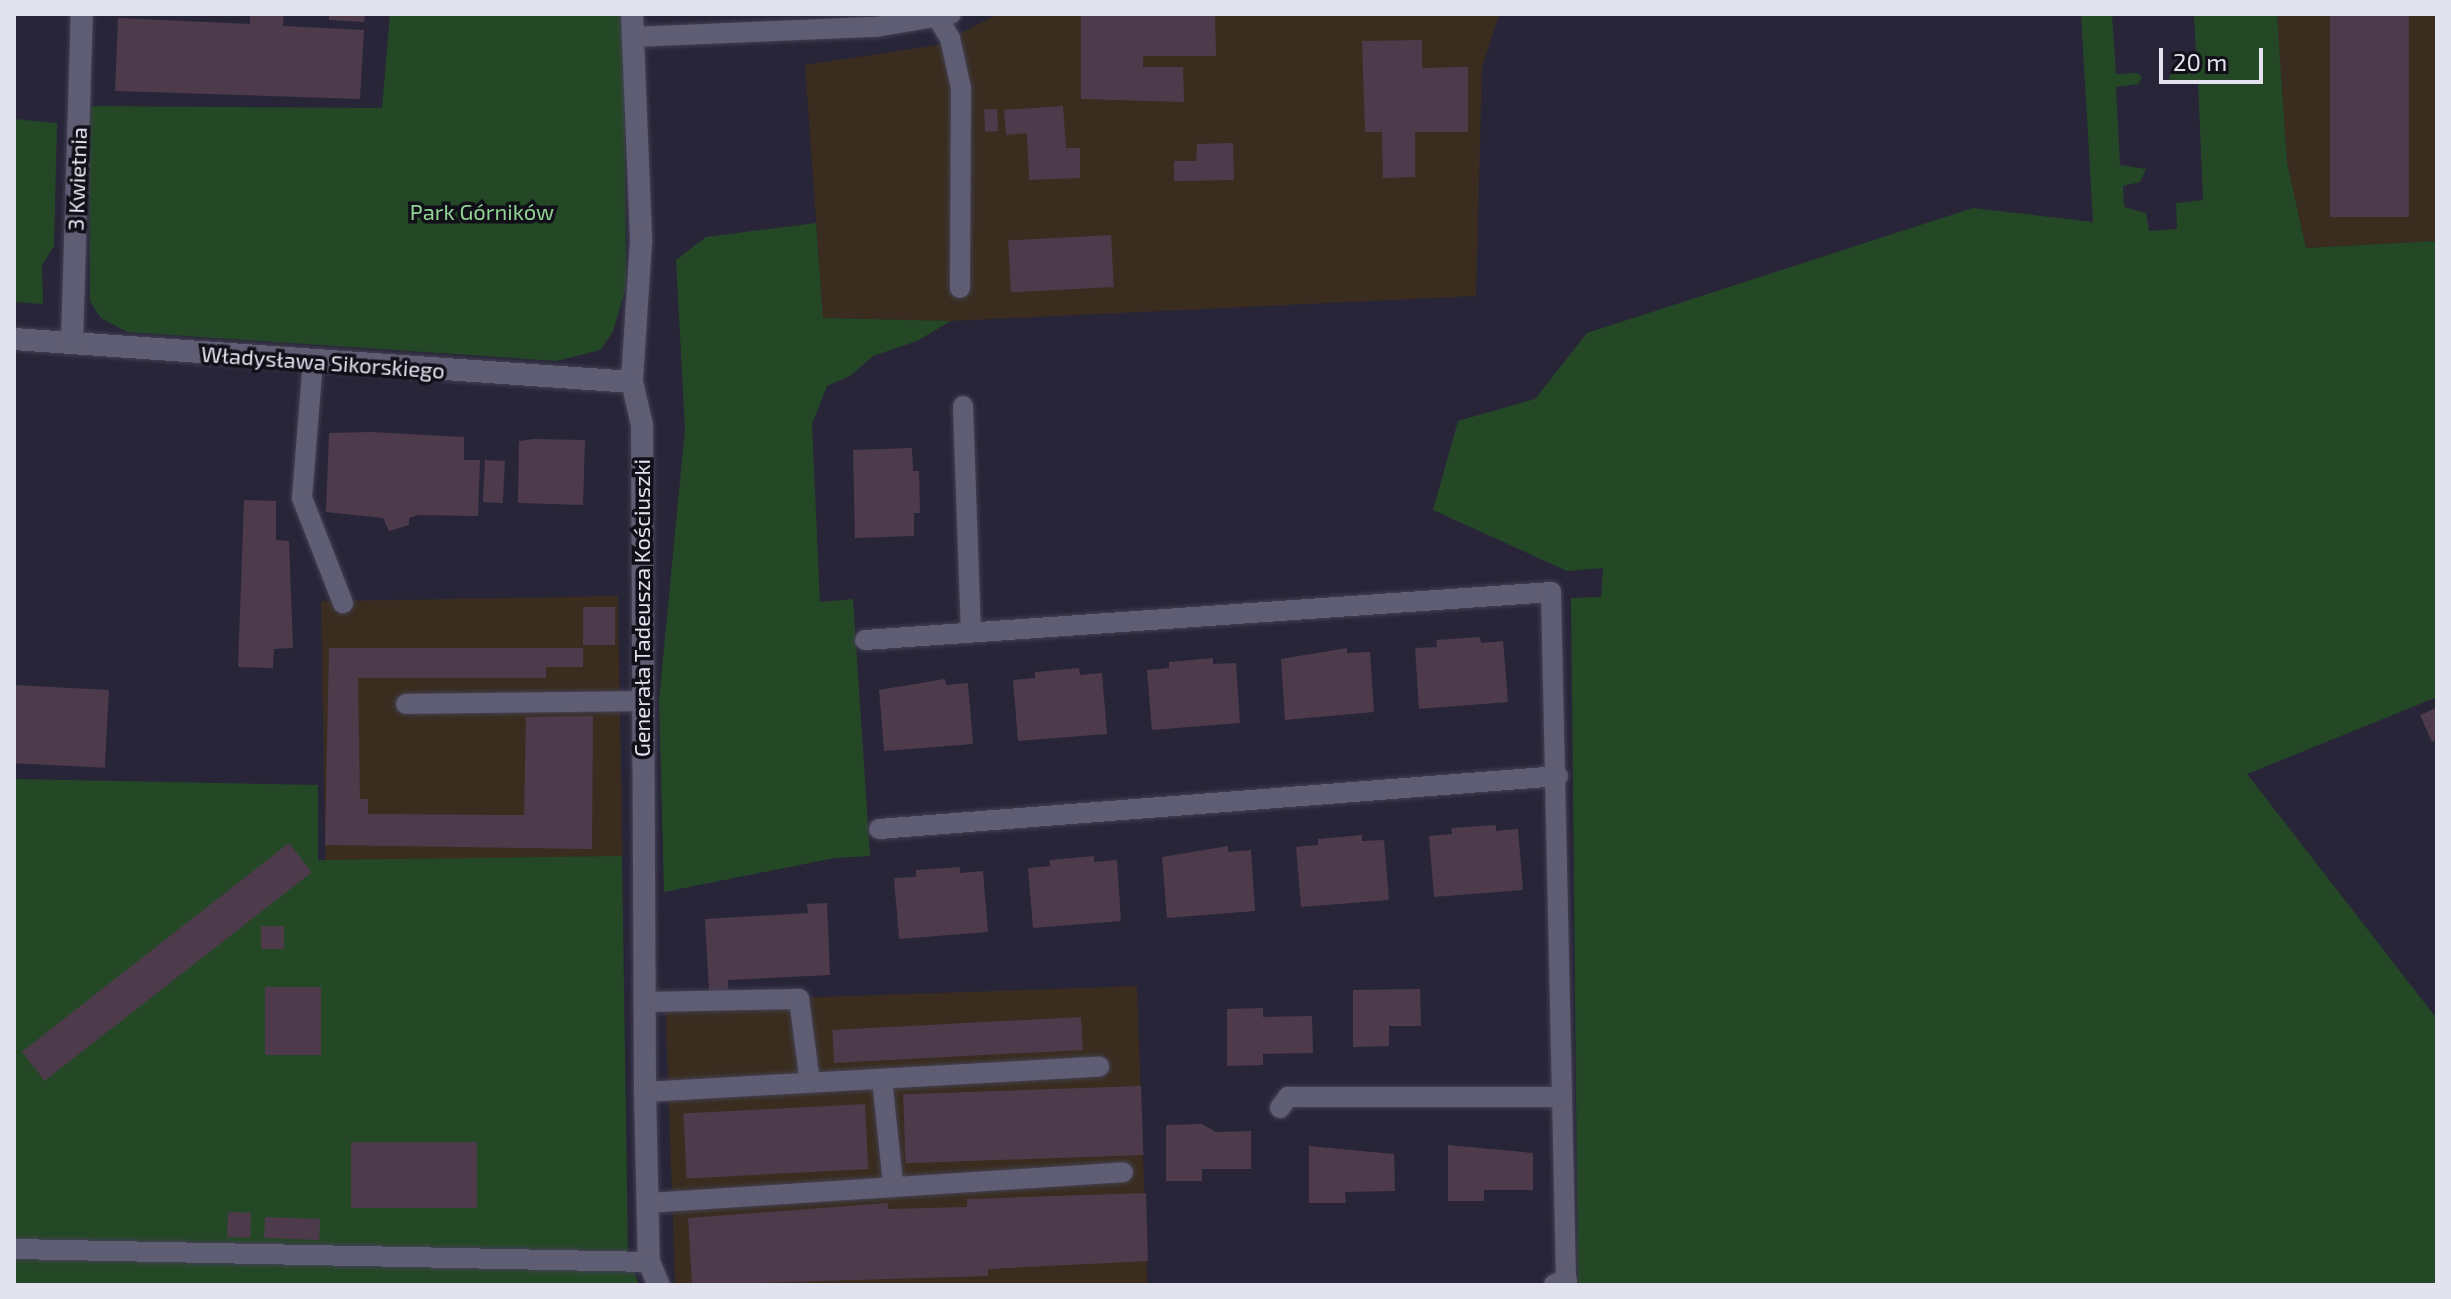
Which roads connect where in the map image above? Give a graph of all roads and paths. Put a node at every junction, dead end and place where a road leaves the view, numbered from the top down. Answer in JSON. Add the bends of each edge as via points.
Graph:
{"nodes":[{"id":1,"x":82,"y":14,"type":"edge"},
{"id":2,"x":945,"y":17,"type":"edge"},
{"id":3,"x":633,"y":25,"type":"edge"},
{"id":4,"x":960,"y":288,"type":"dead end"},
{"id":5,"x":14,"y":339,"type":"edge"},
{"id":6,"x":72,"y":343,"type":"junction"},
{"id":7,"x":313,"y":361,"type":"junction"},
{"id":8,"x":632,"y":382,"type":"junction"},
{"id":9,"x":963,"y":406,"type":"dead end"},
{"id":10,"x":343,"y":603,"type":"dead end"},
{"id":11,"x":971,"y":630,"type":"junction"},
{"id":12,"x":865,"y":640,"type":"dead end"},
{"id":13,"x":640,"y":701,"type":"junction"},
{"id":14,"x":406,"y":704,"type":"dead end"},
{"id":15,"x":1558,"y":776,"type":"junction"},
{"id":16,"x":879,"y":829,"type":"dead end"},
{"id":17,"x":644,"y":1002,"type":"junction"},
{"id":18,"x":1099,"y":1067,"type":"dead end"},
{"id":19,"x":882,"y":1079,"type":"junction"},
{"id":20,"x":810,"y":1082,"type":"junction"},
{"id":21,"x":645,"y":1092,"type":"junction"},
{"id":22,"x":1562,"y":1097,"type":"junction"},
{"id":23,"x":1280,"y":1108,"type":"dead end"},
{"id":24,"x":1123,"y":1172,"type":"dead end"},
{"id":25,"x":893,"y":1184,"type":"junction"},
{"id":26,"x":648,"y":1203,"type":"junction"},
{"id":27,"x":14,"y":1249,"type":"edge"},
{"id":28,"x":649,"y":1262,"type":"junction"},
{"id":29,"x":1560,"y":1283,"type":"edge"},
{"id":30,"x":659,"y":1285,"type":"edge"}],
"edges":[{"from":1,"to":6,"type":"street","name":"3 Kwietnia"},
{"from":2,"to":3,"type":"lane","via":[[876,27]]},
{"from":2,"to":4,"type":"lane","via":[[961,88]]},
{"from":3,"to":8,"type":"street","name":"Generała Tadeusza Kościuszki","via":[[641,241]]},
{"from":5,"to":6,"type":"street","name":"Władysława Sikorskiego"},
{"from":6,"to":7,"type":"street","name":"Władysława Sikorskiego"},
{"from":7,"to":8,"type":"street","name":"Władysława Sikorskiego"},
{"from":7,"to":10,"type":"lane","via":[[302,498]]},
{"from":8,"to":13,"type":"street","name":"Generała Tadeusza Kościuszki","via":[[642,425]]},
{"from":9,"to":11,"type":"lane"},
{"from":11,"to":12,"type":"lane"},
{"from":11,"to":15,"type":"lane","via":[[1544,589],[1554,600]]},
{"from":13,"to":14,"type":"lane"},
{"from":13,"to":17,"type":"street","name":"Generała Tadeusza Kościuszki"},
{"from":15,"to":16,"type":"lane"},
{"from":15,"to":22,"type":"lane"},
{"from":17,"to":20,"type":"lane","via":[[799,999]]},
{"from":17,"to":21,"type":"street","name":"Generała Tadeusza Kościuszki"},
{"from":18,"to":19,"type":"lane"},
{"from":19,"to":20,"type":"lane"},
{"from":19,"to":25,"type":"lane"},
{"from":20,"to":21,"type":"lane"},
{"from":21,"to":26,"type":"street","name":"Generała Tadeusza Kościuszki"},
{"from":22,"to":23,"type":"lane","via":[[1288,1097]]},
{"from":22,"to":29,"type":"lane"},
{"from":24,"to":25,"type":"lane"},
{"from":25,"to":26,"type":"lane"},
{"from":26,"to":28,"type":"street","name":"Generała Tadeusza Kościuszki"},
{"from":27,"to":28,"type":"lane"},
{"from":28,"to":30,"type":"street"}]}
